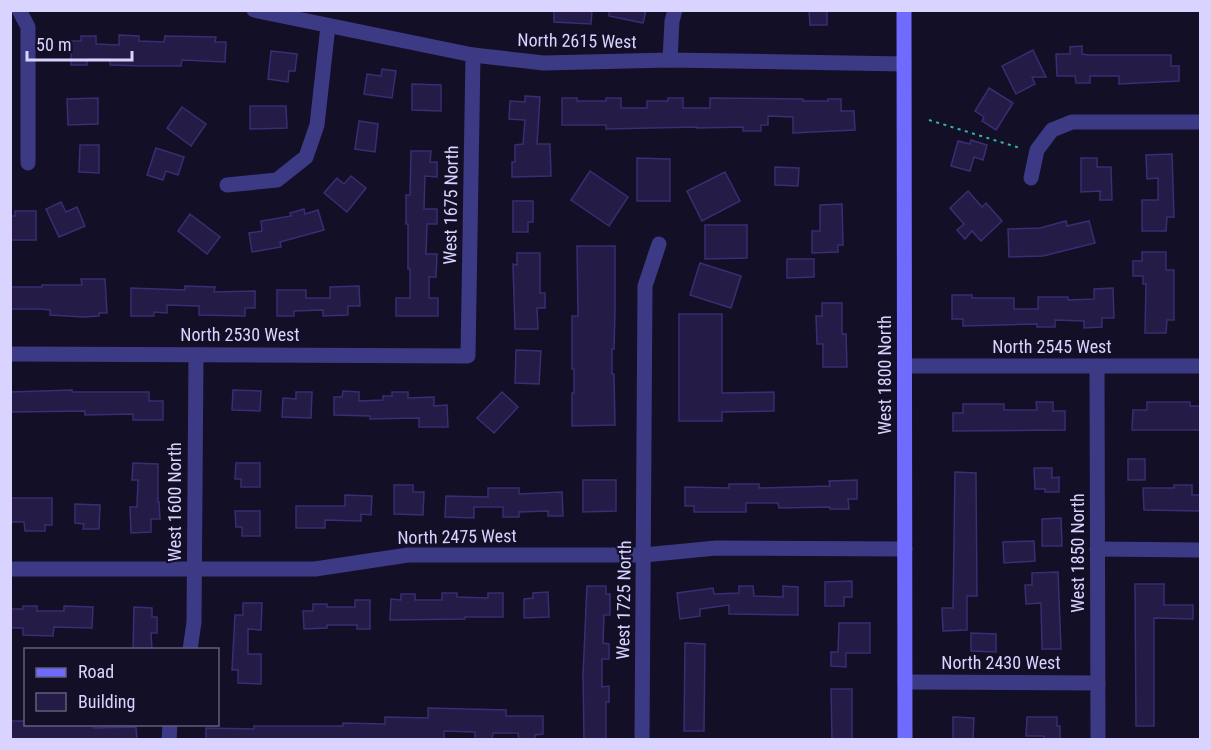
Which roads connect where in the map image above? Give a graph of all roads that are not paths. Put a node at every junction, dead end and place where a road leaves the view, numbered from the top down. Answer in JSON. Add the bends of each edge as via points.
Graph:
{"nodes":[{"id":1,"x":19,"y":10,"type":"edge"},
{"id":2,"x":254,"y":10,"type":"edge"},
{"id":3,"x":675,"y":10,"type":"edge"},
{"id":4,"x":904,"y":10,"type":"edge"},
{"id":5,"x":328,"y":26,"type":"junction"},
{"id":6,"x":473,"y":55,"type":"junction"},
{"id":7,"x":670,"y":60,"type":"junction"},
{"id":8,"x":904,"y":64,"type":"junction"},
{"id":9,"x":1200,"y":122,"type":"edge"},
{"id":10,"x":28,"y":164,"type":"dead end"},
{"id":11,"x":1031,"y":178,"type":"dead end"},
{"id":12,"x":227,"y":185,"type":"dead end"},
{"id":13,"x":659,"y":244,"type":"dead end"},
{"id":14,"x":10,"y":354,"type":"edge"},
{"id":15,"x":196,"y":355,"type":"junction"},
{"id":16,"x":468,"y":356,"type":"joint"},
{"id":17,"x":904,"y":366,"type":"junction"},
{"id":18,"x":1097,"y":366,"type":"junction"},
{"id":19,"x":1200,"y":366,"type":"edge"},
{"id":20,"x":904,"y":549,"type":"junction"},
{"id":21,"x":1097,"y":549,"type":"junction"},
{"id":22,"x":1200,"y":550,"type":"edge"},
{"id":23,"x":644,"y":555,"type":"junction"},
{"id":24,"x":10,"y":569,"type":"edge"},
{"id":25,"x":194,"y":569,"type":"junction"},
{"id":26,"x":190,"y":648,"type":"edge"},
{"id":27,"x":905,"y":682,"type":"junction"},
{"id":28,"x":1098,"y":683,"type":"junction"},
{"id":29,"x":642,"y":740,"type":"edge"},
{"id":30,"x":905,"y":740,"type":"edge"},
{"id":31,"x":1098,"y":740,"type":"edge"}],
"edges":[{"from":1,"to":10,"type":"street","via":[[28,27]]},
{"from":2,"to":5,"type":"street","name":"North 2615 West"},
{"from":3,"to":7,"type":"street"},
{"from":4,"to":8,"type":"main road","name":"West 1800 North"},
{"from":5,"to":6,"type":"street","name":"North 2615 West"},
{"from":5,"to":12,"type":"street","via":[[317,125],[306,157],[277,180]]},
{"from":6,"to":7,"type":"street","name":"North 2615 West","via":[[544,63]]},
{"from":6,"to":16,"type":"street","name":"West 1675 North"},
{"from":7,"to":8,"type":"street","name":"North 2615 West"},
{"from":8,"to":17,"type":"main road","name":"West 1800 North"},
{"from":9,"to":11,"type":"street","via":[[1072,122],[1052,130],[1037,150]]},
{"from":13,"to":23,"type":"street","name":"West 1725 North","via":[[645,286]]},
{"from":14,"to":15,"type":"street","name":"North 2530 West"},
{"from":15,"to":16,"type":"street","name":"North 2530 West"},
{"from":15,"to":25,"type":"street","name":"West 1600 North"},
{"from":17,"to":18,"type":"street","name":"North 2545 West"},
{"from":17,"to":20,"type":"main road","name":"West 1800 North"},
{"from":18,"to":19,"type":"street","name":"North 2545 West"},
{"from":18,"to":21,"type":"street","name":"West 1850 North"},
{"from":20,"to":23,"type":"street","name":"North 2475 West","via":[[716,548]]},
{"from":20,"to":27,"type":"main road","name":"West 1800 North"},
{"from":21,"to":22,"type":"street"},
{"from":21,"to":28,"type":"street","name":"West 1850 North"},
{"from":23,"to":25,"type":"street","name":"North 2475 West","via":[[408,555],[315,569]]},
{"from":23,"to":29,"type":"street","name":"West 1725 North"},
{"from":24,"to":25,"type":"street","name":"North 2475 West"},
{"from":25,"to":26,"type":"street","name":"West 1600 North"},
{"from":27,"to":28,"type":"street","name":"North 2430 West"},
{"from":27,"to":30,"type":"main road","name":"West 1800 North"},
{"from":28,"to":31,"type":"street","name":"West 1850 North"}]}
